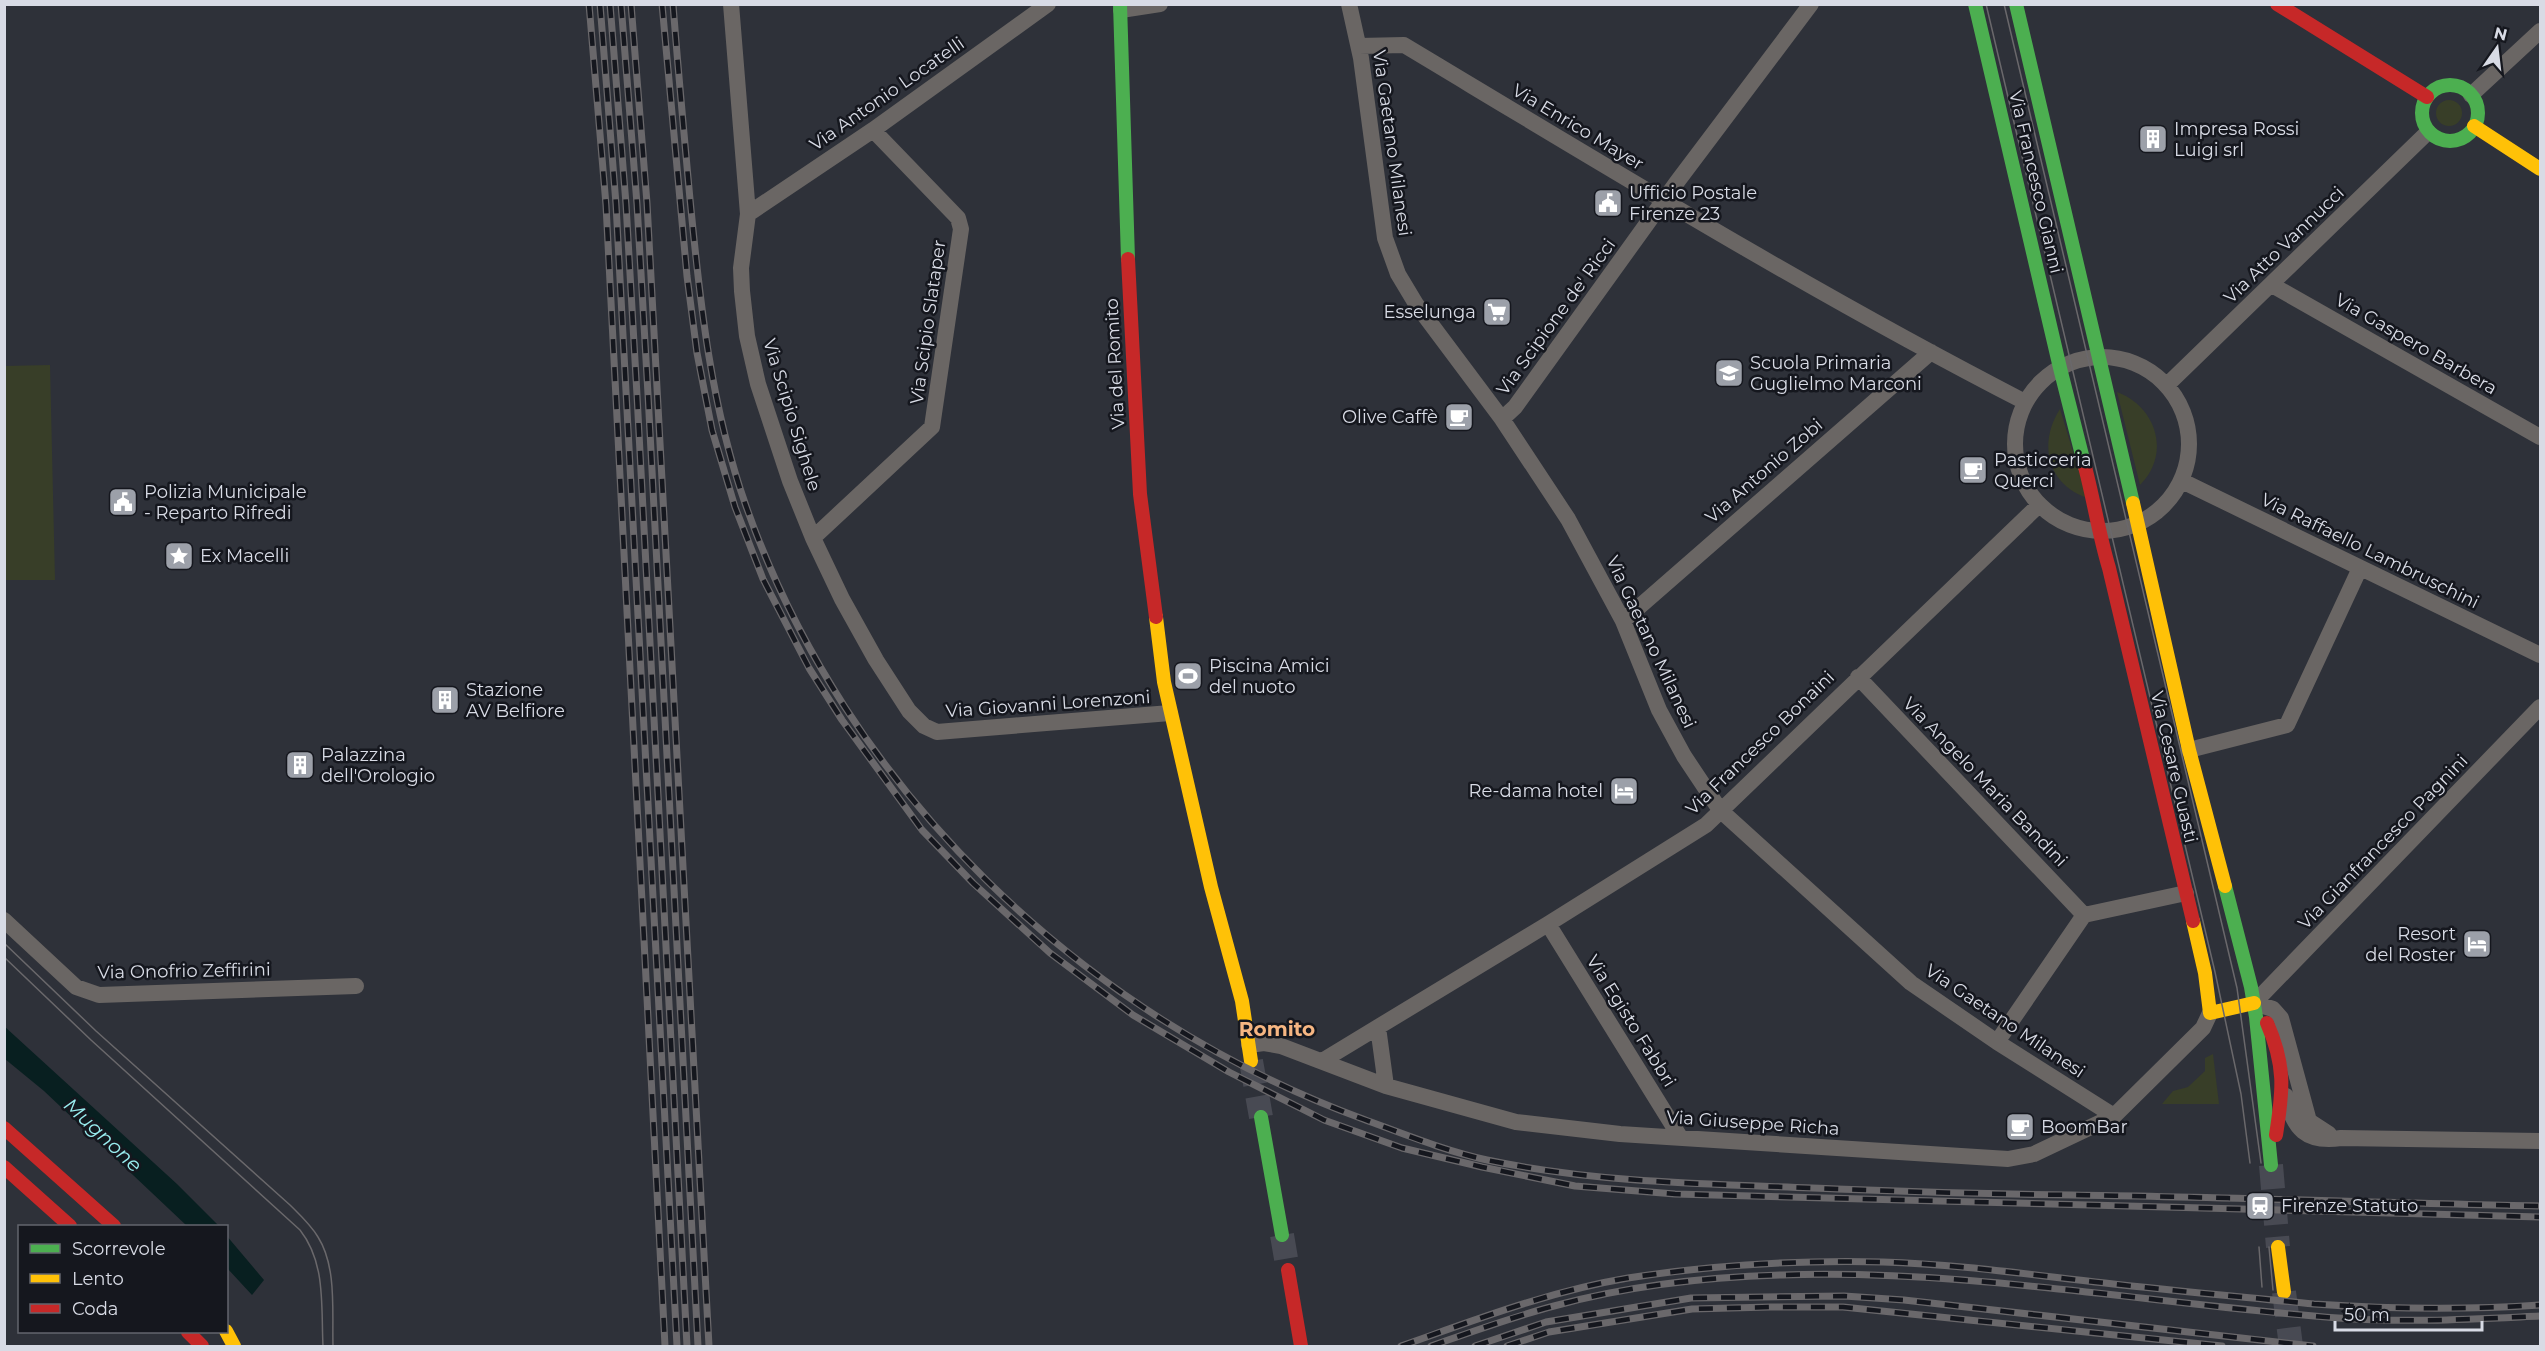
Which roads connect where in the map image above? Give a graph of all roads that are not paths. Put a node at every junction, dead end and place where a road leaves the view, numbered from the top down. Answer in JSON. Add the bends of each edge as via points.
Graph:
{"nodes":[{"id":1,"x":731,"y":4,"type":"edge"},
{"id":2,"x":1048,"y":4,"type":"edge"},
{"id":3,"x":1160,"y":4,"type":"edge"},
{"id":4,"x":1349,"y":4,"type":"edge"},
{"id":5,"x":1811,"y":4,"type":"edge"},
{"id":6,"x":1976,"y":4,"type":"edge"},
{"id":7,"x":2016,"y":4,"type":"edge"},
{"id":8,"x":2277,"y":4,"type":"edge"},
{"id":9,"x":1120,"y":7,"type":"edge"},
{"id":10,"x":2541,"y":31,"type":"edge"},
{"id":11,"x":1359,"y":46,"type":"junction"},
{"id":12,"x":2471,"y":95,"type":"junction"},
{"id":13,"x":2427,"y":97,"type":"junction"},
{"id":14,"x":2474,"y":126,"type":"junction"},
{"id":15,"x":873,"y":130,"type":"junction"},
{"id":16,"x":2428,"y":132,"type":"junction"},
{"id":17,"x":2541,"y":169,"type":"edge"},
{"id":18,"x":1664,"y":202,"type":"junction"},
{"id":19,"x":748,"y":214,"type":"junction"},
{"id":20,"x":2272,"y":285,"type":"junction"},
{"id":21,"x":1931,"y":352,"type":"junction"},
{"id":22,"x":2100,"y":357,"type":"junction"},
{"id":23,"x":2060,"y":368,"type":"junction"},
{"id":24,"x":2167,"y":385,"type":"junction"},
{"id":25,"x":2025,"y":402,"type":"junction"},
{"id":26,"x":1502,"y":419,"type":"junction"},
{"id":27,"x":2541,"y":437,"type":"edge"},
{"id":28,"x":2182,"y":481,"type":"junction"},
{"id":29,"x":2039,"y":505,"type":"junction"},
{"id":30,"x":2139,"y":524,"type":"junction"},
{"id":31,"x":2098,"y":531,"type":"junction"},
{"id":32,"x":813,"y":538,"type":"junction"},
{"id":33,"x":2360,"y":568,"type":"junction"},
{"id":34,"x":1623,"y":621,"type":"junction"},
{"id":35,"x":2541,"y":655,"type":"edge"},
{"id":36,"x":1858,"y":677,"type":"junction"},
{"id":37,"x":2541,"y":707,"type":"edge"},
{"id":38,"x":1170,"y":713,"type":"junction"},
{"id":39,"x":930,"y":729,"type":"joint"},
{"id":40,"x":2189,"y":750,"type":"junction"},
{"id":41,"x":1720,"y":810,"type":"junction"},
{"id":42,"x":2186,"y":893,"type":"junction"},
{"id":43,"x":2084,"y":915,"type":"junction"},
{"id":44,"x":4,"y":920,"type":"edge"},
{"id":45,"x":1548,"y":924,"type":"junction"},
{"id":46,"x":356,"y":986,"type":"dead end"},
{"id":47,"x":2254,"y":1003,"type":"junction"},
{"id":48,"x":2211,"y":1013,"type":"junction"},
{"id":49,"x":1378,"y":1027,"type":"junction"},
{"id":50,"x":1997,"y":1042,"type":"junction"},
{"id":51,"x":1250,"y":1053,"type":"joint"},
{"id":52,"x":1322,"y":1061,"type":"junction"},
{"id":53,"x":2283,"y":1083,"type":"junction"},
{"id":54,"x":1386,"y":1086,"type":"junction"},
{"id":55,"x":2114,"y":1116,"type":"junction"},
{"id":56,"x":1261,"y":1117,"type":"tunnel mouth"},
{"id":57,"x":4,"y":1128,"type":"edge"},
{"id":58,"x":1680,"y":1137,"type":"junction"},
{"id":59,"x":2341,"y":1138,"type":"junction"},
{"id":60,"x":2541,"y":1141,"type":"edge"},
{"id":61,"x":4,"y":1167,"type":"edge"},
{"id":62,"x":68,"y":1225,"type":"edge"},
{"id":63,"x":112,"y":1225,"type":"edge"},
{"id":64,"x":1281,"y":1235,"type":"tunnel mouth"},
{"id":65,"x":2278,"y":1247,"type":"tunnel mouth"},
{"id":66,"x":1288,"y":1270,"type":"tunnel mouth"},
{"id":67,"x":2284,"y":1292,"type":"tunnel mouth"},
{"id":68,"x":189,"y":1333,"type":"edge"},
{"id":69,"x":227,"y":1333,"type":"edge"},
{"id":70,"x":202,"y":1347,"type":"edge"},
{"id":71,"x":234,"y":1347,"type":"edge"},
{"id":72,"x":1301,"y":1347,"type":"edge"}],
"edges":[{"from":1,"to":19,"type":"street","name":"Via Scipio Sighele"},
{"from":2,"to":15,"type":"street","name":"Via Antonio Locatelli"},
{"from":3,"to":9,"type":"street"},
{"from":4,"to":11,"type":"street","name":"Via Gaetano Milanesi"},
{"from":5,"to":18,"type":"street","name":"Via Scipione de' Ricci"},
{"from":6,"to":23,"type":"street","name":"Via Francesco Gianni"},
{"from":7,"to":22,"type":"street","name":"Via Francesco Gianni"},
{"from":8,"to":13,"type":"street"},
{"from":9,"to":38,"type":"street","name":"Via del Romito","via":[[1140,494]]},
{"from":10,"to":12,"type":"street"},
{"from":11,"to":18,"type":"street","name":"Via Enrico Mayer","via":[[1404,45]]},
{"from":11,"to":26,"type":"street","name":"Via Gaetano Milanesi","via":[[1390,256],[1416,304]]},
{"from":12,"to":13,"type":"street","via":[[2449,85],[2435,89]]},
{"from":12,"to":14,"type":"street","via":[[2477,108]]},
{"from":13,"to":16,"type":"street","via":[[2421,114]]},
{"from":14,"to":16,"type":"street","via":[[2467,135],[2451,141]]},
{"from":14,"to":17,"type":"street"},
{"from":15,"to":19,"type":"street","name":"Via Antonio Locatelli"},
{"from":15,"to":32,"type":"street","name":"Via Scipio Slataper","via":[[958,218],[961,230],[932,427]]},
{"from":16,"to":20,"type":"street","name":"Via Atto Vannucci"},
{"from":18,"to":21,"type":"street","name":"Via Enrico Mayer"},
{"from":18,"to":26,"type":"street","name":"Via Scipione de' Ricci","via":[[1515,407]]},
{"from":19,"to":32,"type":"street","name":"Via Scipio Sighele","via":[[741,280],[751,354],[790,481]]},
{"from":20,"to":24,"type":"street","name":"Via Atto Vannucci"},
{"from":20,"to":27,"type":"street","name":"Via Gaspero Barbera"},
{"from":21,"to":25,"type":"street","name":"Via Enrico Mayer"},
{"from":21,"to":34,"type":"street","name":"Via Antonio Zobi"},
{"from":22,"to":23,"type":"street"},
{"from":22,"to":24,"type":"street","via":[[2136,364]]},
{"from":22,"to":30,"type":"street","name":"Via Francesco Gianni"},
{"from":23,"to":25,"type":"street","via":[[2045,378]]},
{"from":23,"to":31,"type":"street","name":"Via Francesco Gianni","via":[[2095,504]]},
{"from":24,"to":28,"type":"street","via":[[2177,398],[2189,431],[2189,454]]},
{"from":25,"to":29,"type":"street","via":[[2016,432],[2016,459],[2023,482]]},
{"from":26,"to":34,"type":"street","name":"Via Gaetano Milanesi","via":[[1568,519]]},
{"from":28,"to":30,"type":"street","via":[[2165,505]]},
{"from":28,"to":33,"type":"street","name":"Via Raffaello Lambruschini"},
{"from":29,"to":31,"type":"street","via":[[2071,526]]},
{"from":29,"to":36,"type":"street","name":"Via Francesco Bonaini"},
{"from":30,"to":31,"type":"street"},
{"from":30,"to":40,"type":"street","name":"Via Cesare Guasti"},
{"from":31,"to":42,"type":"street","name":"Via Cesare Guasti"},
{"from":32,"to":39,"type":"street","name":"Via Scipio Sighele","via":[[876,660],[909,711]]},
{"from":33,"to":35,"type":"street","name":"Via Raffaello Lambruschini"},
{"from":33,"to":40,"type":"street","via":[[2286,725]]},
{"from":34,"to":41,"type":"street","name":"Via Gaetano Milanesi","via":[[1659,710]]},
{"from":36,"to":41,"type":"street","name":"Via Francesco Bonaini"},
{"from":36,"to":43,"type":"street","name":"Via Angelo Maria Bandini"},
{"from":37,"to":47,"type":"street","name":"Via Gianfrancesco Pagnini"},
{"from":38,"to":39,"type":"street","name":"Via Giovanni Lorenzoni","via":[[946,732]]},
{"from":38,"to":51,"type":"street","name":"Via del Romito","via":[[1210,887],[1242,1001]]},
{"from":40,"to":47,"type":"street","name":"Via Cesare Guasti"},
{"from":41,"to":45,"type":"street","name":"Via Francesco Bonaini","via":[[1706,825]]},
{"from":41,"to":50,"type":"street","name":"Via Gaetano Milanesi","via":[[1911,983]]},
{"from":42,"to":43,"type":"street"},
{"from":42,"to":48,"type":"street","name":"Via Cesare Guasti"},
{"from":43,"to":50,"type":"street"},
{"from":44,"to":46,"type":"street","name":"Via Onofrio Zeffirini","via":[[76,987],[89,993]]},
{"from":45,"to":49,"type":"street","name":"Via Francesco Bonaini"},
{"from":45,"to":58,"type":"street","name":"Via Egisto Fabbri"},
{"from":47,"to":48,"type":"street"},
{"from":47,"to":53,"type":"street","via":[[2272,1035]]},
{"from":47,"to":53,"type":"street","via":[[2270,1164]]},
{"from":47,"to":59,"type":"street","via":[[2272,1009],[2283,1020],[2309,1121]]},
{"from":48,"to":55,"type":"street","name":"Via Giuseppe Richa","via":[[2203,1028]]},
{"from":49,"to":52,"type":"street","name":"Via Francesco Bonaini"},
{"from":49,"to":54,"type":"street"},
{"from":50,"to":55,"type":"street","name":"Via Gaetano Milanesi"},
{"from":51,"to":52,"type":"street","name":"Via Giuseppe Richa","via":[[1264,1043]]},
{"from":52,"to":54,"type":"street","name":"Via Giuseppe Richa"},
{"from":53,"to":59,"type":"street","via":[[2291,1115],[2300,1130],[2320,1140]]},
{"from":54,"to":58,"type":"street","name":"Via Giuseppe Richa","via":[[1516,1122]]},
{"from":55,"to":58,"type":"street","name":"Via Giuseppe Richa","via":[[2034,1154],[2008,1159]]},
{"from":56,"to":64,"type":"street"},
{"from":57,"to":63,"type":"street"},
{"from":59,"to":60,"type":"street"},
{"from":61,"to":62,"type":"street"},
{"from":65,"to":67,"type":"street"},
{"from":66,"to":72,"type":"street"},
{"from":68,"to":70,"type":"street"},
{"from":69,"to":71,"type":"street"}]}
